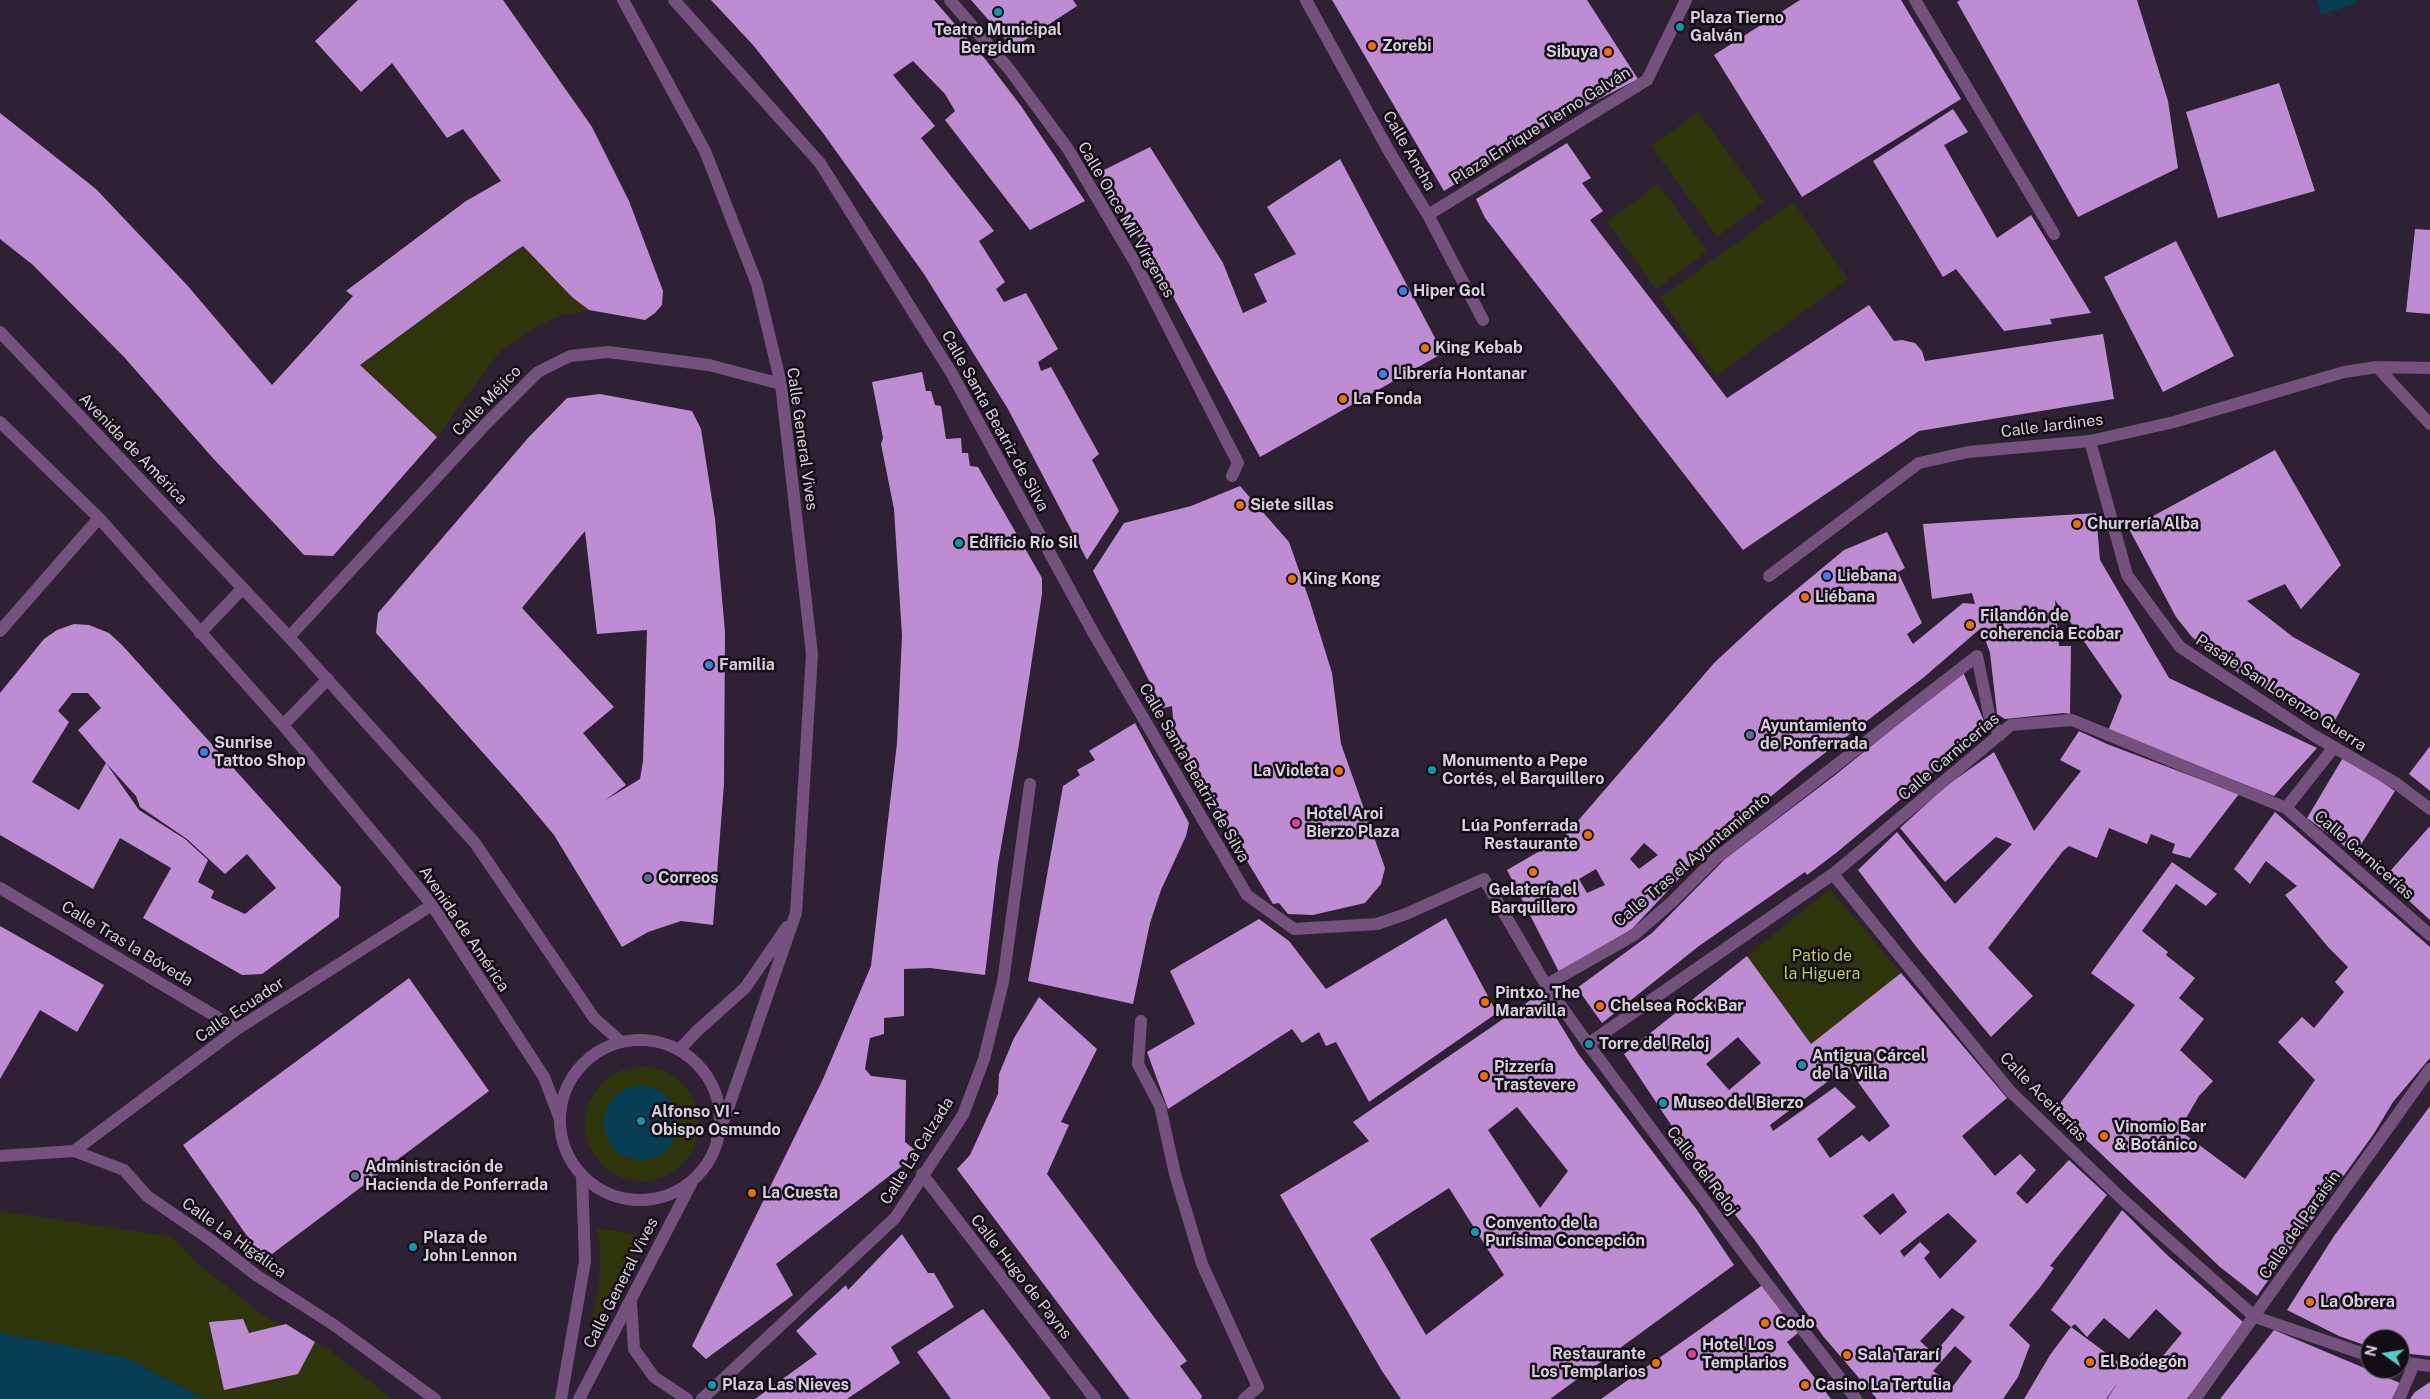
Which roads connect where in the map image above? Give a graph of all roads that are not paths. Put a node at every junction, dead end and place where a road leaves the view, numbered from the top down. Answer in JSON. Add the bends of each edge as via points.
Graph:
{"nodes":[{"id":1,"x":623,"y":0,"type":"edge"},
{"id":2,"x":674,"y":0,"type":"edge"},
{"id":3,"x":950,"y":0,"type":"edge"},
{"id":4,"x":1306,"y":0,"type":"edge"},
{"id":5,"x":1686,"y":0,"type":"edge"},
{"id":6,"x":1915,"y":0,"type":"edge"},
{"id":7,"x":1428,"y":215,"type":"junction"},
{"id":8,"x":2054,"y":234,"type":"dead end"},
{"id":9,"x":1483,"y":320,"type":"dead end"},
{"id":10,"x":0,"y":332,"type":"edge"},
{"id":11,"x":2377,"y":367,"type":"junction"},
{"id":12,"x":2430,"y":368,"type":"edge"},
{"id":13,"x":781,"y":384,"type":"junction"},
{"id":14,"x":0,"y":422,"type":"edge"},
{"id":15,"x":2430,"y":424,"type":"edge"},
{"id":16,"x":2090,"y":441,"type":"junction"},
{"id":17,"x":1232,"y":476,"type":"dead end"},
{"id":18,"x":99,"y":518,"type":"junction"},
{"id":19,"x":1769,"y":576,"type":"dead end"},
{"id":20,"x":243,"y":588,"type":"junction"},
{"id":21,"x":0,"y":631,"type":"edge"},
{"id":22,"x":200,"y":632,"type":"junction"},
{"id":23,"x":289,"y":637,"type":"junction"},
{"id":24,"x":328,"y":679,"type":"junction"},
{"id":25,"x":283,"y":725,"type":"junction"},
{"id":26,"x":2000,"y":735,"type":"junction"},
{"id":27,"x":2334,"y":747,"type":"junction"},
{"id":28,"x":1030,"y":784,"type":"dead end"},
{"id":29,"x":2286,"y":808,"type":"junction"},
{"id":30,"x":2430,"y":809,"type":"edge"},
{"id":31,"x":1834,"y":874,"type":"junction"},
{"id":32,"x":1484,"y":879,"type":"joint"},
{"id":33,"x":0,"y":888,"type":"edge"},
{"id":34,"x":432,"y":905,"type":"junction"},
{"id":35,"x":796,"y":913,"type":"junction"},
{"id":36,"x":2430,"y":935,"type":"edge"},
{"id":37,"x":1546,"y":985,"type":"junction"},
{"id":38,"x":1141,"y":1021,"type":"dead end"},
{"id":39,"x":237,"y":1029,"type":"junction"},
{"id":40,"x":621,"y":1042,"type":"junction"},
{"id":41,"x":1588,"y":1044,"type":"junction"},
{"id":42,"x":679,"y":1050,"type":"junction"},
{"id":43,"x":2430,"y":1069,"type":"edge"},
{"id":44,"x":560,"y":1119,"type":"junction"},
{"id":45,"x":717,"y":1140,"type":"junction"},
{"id":46,"x":74,"y":1151,"type":"junction"},
{"id":47,"x":0,"y":1156,"type":"edge"},
{"id":48,"x":922,"y":1174,"type":"junction"},
{"id":49,"x":582,"y":1176,"type":"junction"},
{"id":50,"x":692,"y":1181,"type":"junction"},
{"id":51,"x":631,"y":1302,"type":"junction"},
{"id":52,"x":2255,"y":1317,"type":"junction"},
{"id":53,"x":2360,"y":1353,"type":"edge"},
{"id":54,"x":2410,"y":1363,"type":"edge"},
{"id":55,"x":2414,"y":1364,"type":"junction"},
{"id":56,"x":2430,"y":1366,"type":"edge"},
{"id":57,"x":435,"y":1399,"type":"edge"},
{"id":58,"x":561,"y":1399,"type":"edge"},
{"id":59,"x":579,"y":1399,"type":"edge"},
{"id":60,"x":687,"y":1399,"type":"edge"},
{"id":61,"x":702,"y":1399,"type":"edge"},
{"id":62,"x":1094,"y":1399,"type":"edge"},
{"id":63,"x":1244,"y":1399,"type":"edge"},
{"id":64,"x":1856,"y":1399,"type":"edge"},
{"id":65,"x":2195,"y":1399,"type":"edge"},
{"id":66,"x":2398,"y":1399,"type":"edge"}],
"edges":[{"from":1,"to":13,"type":"street","name":"Calle General Vives","via":[[704,151],[757,284]]},
{"from":2,"to":32,"type":"street","name":"Calle Santa Beatriz de Silva","via":[[820,163],[952,374],[1094,634],[1247,895],[1294,929],[1377,924]]},
{"from":3,"to":17,"type":"street","name":"Calle Once Mil Vírgenes","via":[[1009,69],[1068,149],[1112,223],[1238,463]]},
{"from":4,"to":7,"type":"street","name":"Calle Ancha"},
{"from":5,"to":7,"type":"street","name":"Plaza Enrique Tierno Galván","via":[[1647,80]]},
{"from":6,"to":8,"type":"street"},
{"from":7,"to":9,"type":"street","name":"Calle Ancha"},
{"from":10,"to":20,"type":"street","name":"Avenida de América"},
{"from":11,"to":12,"type":"street","name":"Calle Jardines"},
{"from":11,"to":15,"type":"street"},
{"from":11,"to":16,"type":"street","name":"Calle Jardines","via":[[2344,372],[2174,422]]},
{"from":13,"to":23,"type":"street","name":"Calle Méjico","via":[[709,365],[608,352],[570,356],[538,372]]},
{"from":13,"to":35,"type":"street","name":"Calle General Vives","via":[[812,654]]},
{"from":14,"to":18,"type":"street","name":"Avenida de América"},
{"from":16,"to":19,"type":"street","name":"Calle Jardines","via":[[1968,452],[1919,463]]},
{"from":16,"to":27,"type":"street","name":"Pasaje San Lorenzo Guerra","via":[[2127,575],[2180,647]]},
{"from":18,"to":21,"type":"street"},
{"from":18,"to":22,"type":"street","name":"Avenida de América"},
{"from":20,"to":22,"type":"street"},
{"from":20,"to":23,"type":"street","name":"Avenida de América"},
{"from":22,"to":25,"type":"street","name":"Avenida de América"},
{"from":23,"to":24,"type":"street","name":"Avenida de América"},
{"from":24,"to":25,"type":"street"},
{"from":24,"to":40,"type":"street","name":"Avenida de América","via":[[476,843],[594,1018]]},
{"from":25,"to":34,"type":"street","name":"Avenida de América"},
{"from":26,"to":29,"type":"street","name":"Calle Carnicerías","via":[[2011,725],[2072,720]]},
{"from":26,"to":31,"type":"street","name":"Calle Carnicerías"},
{"from":26,"to":37,"type":"street","name":"Calle Tras el Ayuntamiento","via":[[1990,719],[1977,656],[1715,859],[1634,935]]},
{"from":27,"to":29,"type":"street"},
{"from":27,"to":30,"type":"street","name":"Pasaje San Lorenzo Guerra","via":[[2397,784]]},
{"from":28,"to":48,"type":"street","name":"Calle La Calzada","via":[[1003,982],[984,1059],[963,1115]]},
{"from":29,"to":36,"type":"street","name":"Calle Carnicerías"},
{"from":31,"to":41,"type":"street","name":"Calle Carnicerías"},
{"from":31,"to":52,"type":"street","name":"Calle Aceiterías","via":[[2010,1091],[2122,1199]]},
{"from":32,"to":37,"type":"street","name":"Calle del Reloj"},
{"from":33,"to":39,"type":"street","name":"Calle Tras la Bóveda"},
{"from":34,"to":39,"type":"street","name":"Calle Ecuador"},
{"from":34,"to":44,"type":"street","name":"Avenida de América","via":[[544,1077]]},
{"from":35,"to":42,"type":"street","via":[[745,988]]},
{"from":35,"to":45,"type":"street","name":"Calle General Vives"},
{"from":37,"to":41,"type":"street","name":"Calle del Reloj"},
{"from":38,"to":63,"type":"street","via":[[1138,1064],[1160,1106],[1175,1174],[1202,1264],[1258,1387]]},
{"from":39,"to":46,"type":"street","name":"Calle Ecuador"},
{"from":40,"to":42,"type":"street","via":[[652,1041]]},
{"from":40,"to":44,"type":"street","via":[[603,1049],[582,1065],[566,1088]]},
{"from":41,"to":64,"type":"street","name":"Calle del Reloj"},
{"from":42,"to":45,"type":"street","via":[[705,1074],[714,1092],[719,1110]]},
{"from":43,"to":52,"type":"street","name":"Calle del Paraisín"},
{"from":44,"to":49,"type":"street","via":[[564,1146]]},
{"from":45,"to":50,"type":"street","via":[[709,1161]]},
{"from":46,"to":47,"type":"street","name":"Calle La Higálica"},
{"from":46,"to":57,"type":"street","name":"Calle La Higálica","via":[[124,1170],[147,1196]]},
{"from":48,"to":61,"type":"street","name":"Calle La Calzada","via":[[895,1218]]},
{"from":48,"to":62,"type":"street","name":"Calle Hugo de Payns"},
{"from":49,"to":50,"type":"street","via":[[600,1190],[618,1198],[643,1201],[665,1197]]},
{"from":49,"to":58,"type":"street","name":"Calle General Vives","via":[[585,1261]]},
{"from":50,"to":51,"type":"street","name":"Calle General Vives"},
{"from":51,"to":59,"type":"street","name":"Calle General Vives"},
{"from":51,"to":60,"type":"street","via":[[634,1349],[654,1377]]},
{"from":52,"to":53,"type":"street"},
{"from":52,"to":65,"type":"street","name":"Calle del Paraisín"},
{"from":54,"to":55,"type":"street"},
{"from":55,"to":56,"type":"street"},
{"from":55,"to":66,"type":"street"}]}
